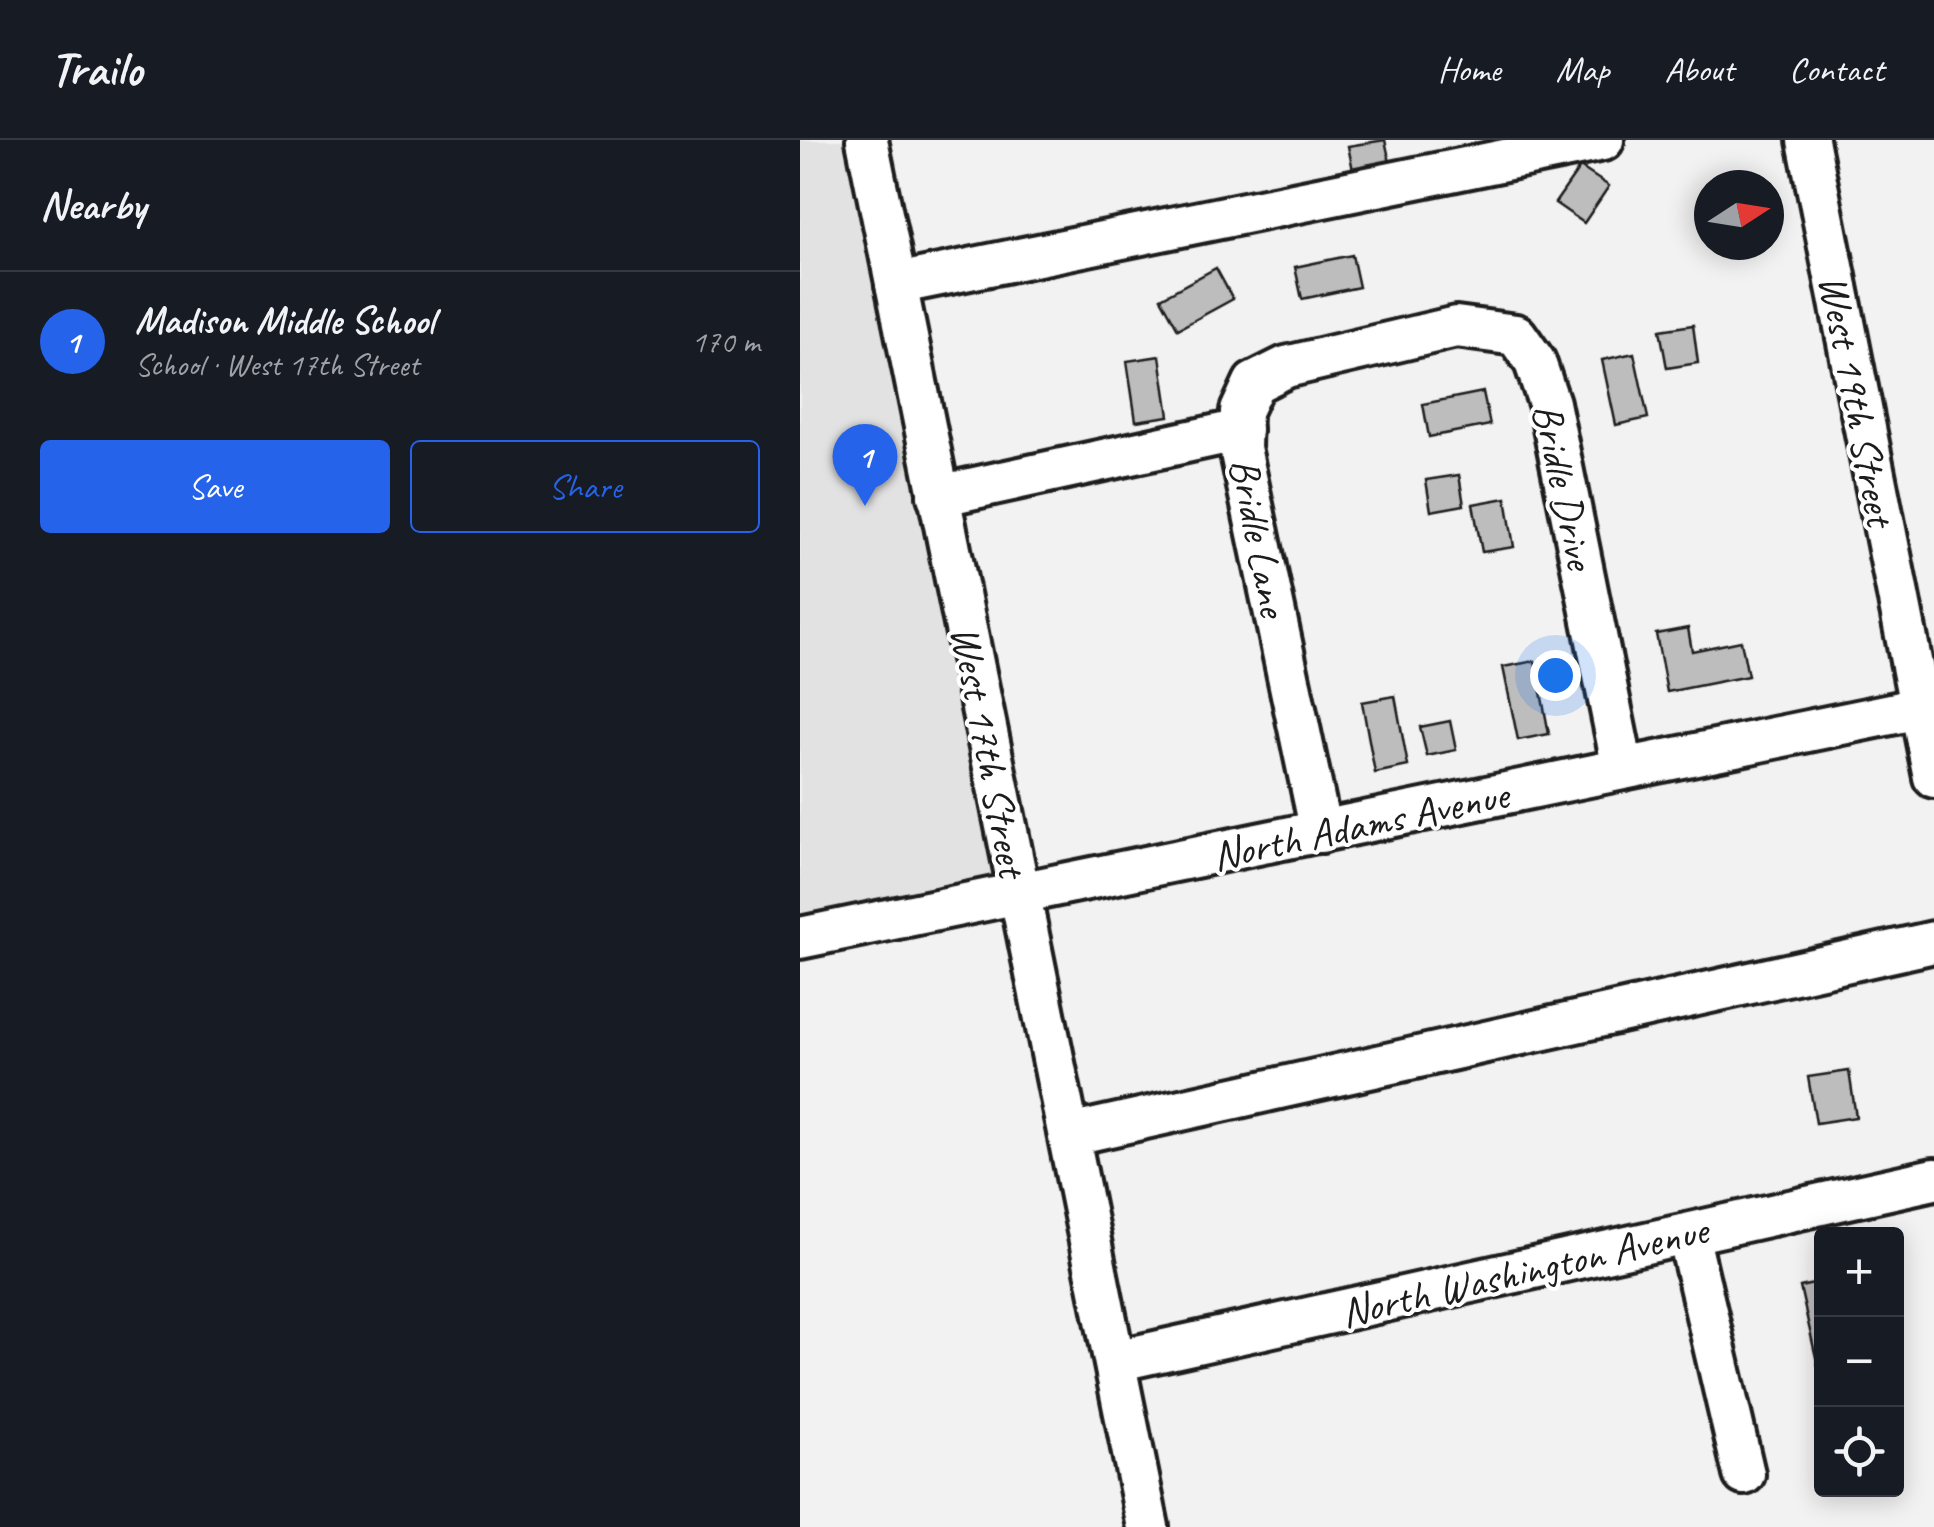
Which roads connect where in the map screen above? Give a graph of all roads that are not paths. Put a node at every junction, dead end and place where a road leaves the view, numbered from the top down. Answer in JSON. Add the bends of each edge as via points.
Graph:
{"nodes":[{"id":1,"x":866,"y":140,"type":"edge"},
{"id":2,"x":1603,"y":140,"type":"edge"},
{"id":3,"x":1817,"y":142,"type":"edge"},
{"id":4,"x":896,"y":284,"type":"junction"},
{"id":5,"x":1390,"y":342,"type":"joint"},
{"id":6,"x":1240,"y":430,"type":"junction"},
{"id":7,"x":938,"y":496,"type":"junction"},
{"id":8,"x":1920,"y":708,"type":"junction"},
{"id":9,"x":1624,"y":769,"type":"junction"},
{"id":10,"x":1934,"y":777,"type":"edge"},
{"id":11,"x":1321,"y":832,"type":"junction"},
{"id":12,"x":1019,"y":894,"type":"junction"},
{"id":13,"x":800,"y":938,"type":"edge"},
{"id":14,"x":1934,"y":942,"type":"edge"},
{"id":15,"x":1069,"y":1135,"type":"junction"},
{"id":16,"x":1934,"y":1179,"type":"edge"},
{"id":17,"x":1688,"y":1234,"type":"junction"},
{"id":18,"x":1115,"y":1361,"type":"junction"},
{"id":19,"x":1744,"y":1474,"type":"dead end"},
{"id":20,"x":1148,"y":1527,"type":"edge"}],
"edges":[{"from":1,"to":4,"type":"street","name":"West 17th Street"},
{"from":2,"to":4,"type":"street"},
{"from":3,"to":8,"type":"street","name":"West 19th Street"},
{"from":4,"to":7,"type":"street","name":"West 17th Street"},
{"from":5,"to":6,"type":"street","name":"Bridle Lane","via":[[1286,367],[1254,383],[1240,411]]},
{"from":5,"to":9,"type":"street","name":"Bridle Drive","via":[[1456,327],[1516,335],[1535,362]]},
{"from":6,"to":7,"type":"street"},
{"from":6,"to":11,"type":"street","name":"Bridle Lane"},
{"from":7,"to":12,"type":"street","name":"West 17th Street"},
{"from":8,"to":9,"type":"street","name":"North Adams Avenue"},
{"from":8,"to":10,"type":"street","name":"West 19th Street"},
{"from":9,"to":11,"type":"street","name":"North Adams Avenue"},
{"from":11,"to":12,"type":"street","name":"North Adams Avenue"},
{"from":12,"to":13,"type":"street","name":"North Adams Avenue"},
{"from":12,"to":15,"type":"street","name":"West 17th Street"},
{"from":14,"to":15,"type":"street"},
{"from":15,"to":18,"type":"street","name":"West 17th Street"},
{"from":16,"to":17,"type":"street","name":"North Washington Avenue"},
{"from":17,"to":18,"type":"street","name":"North Washington Avenue"},
{"from":17,"to":19,"type":"street"},
{"from":18,"to":20,"type":"street","name":"West 17th Street"}]}
